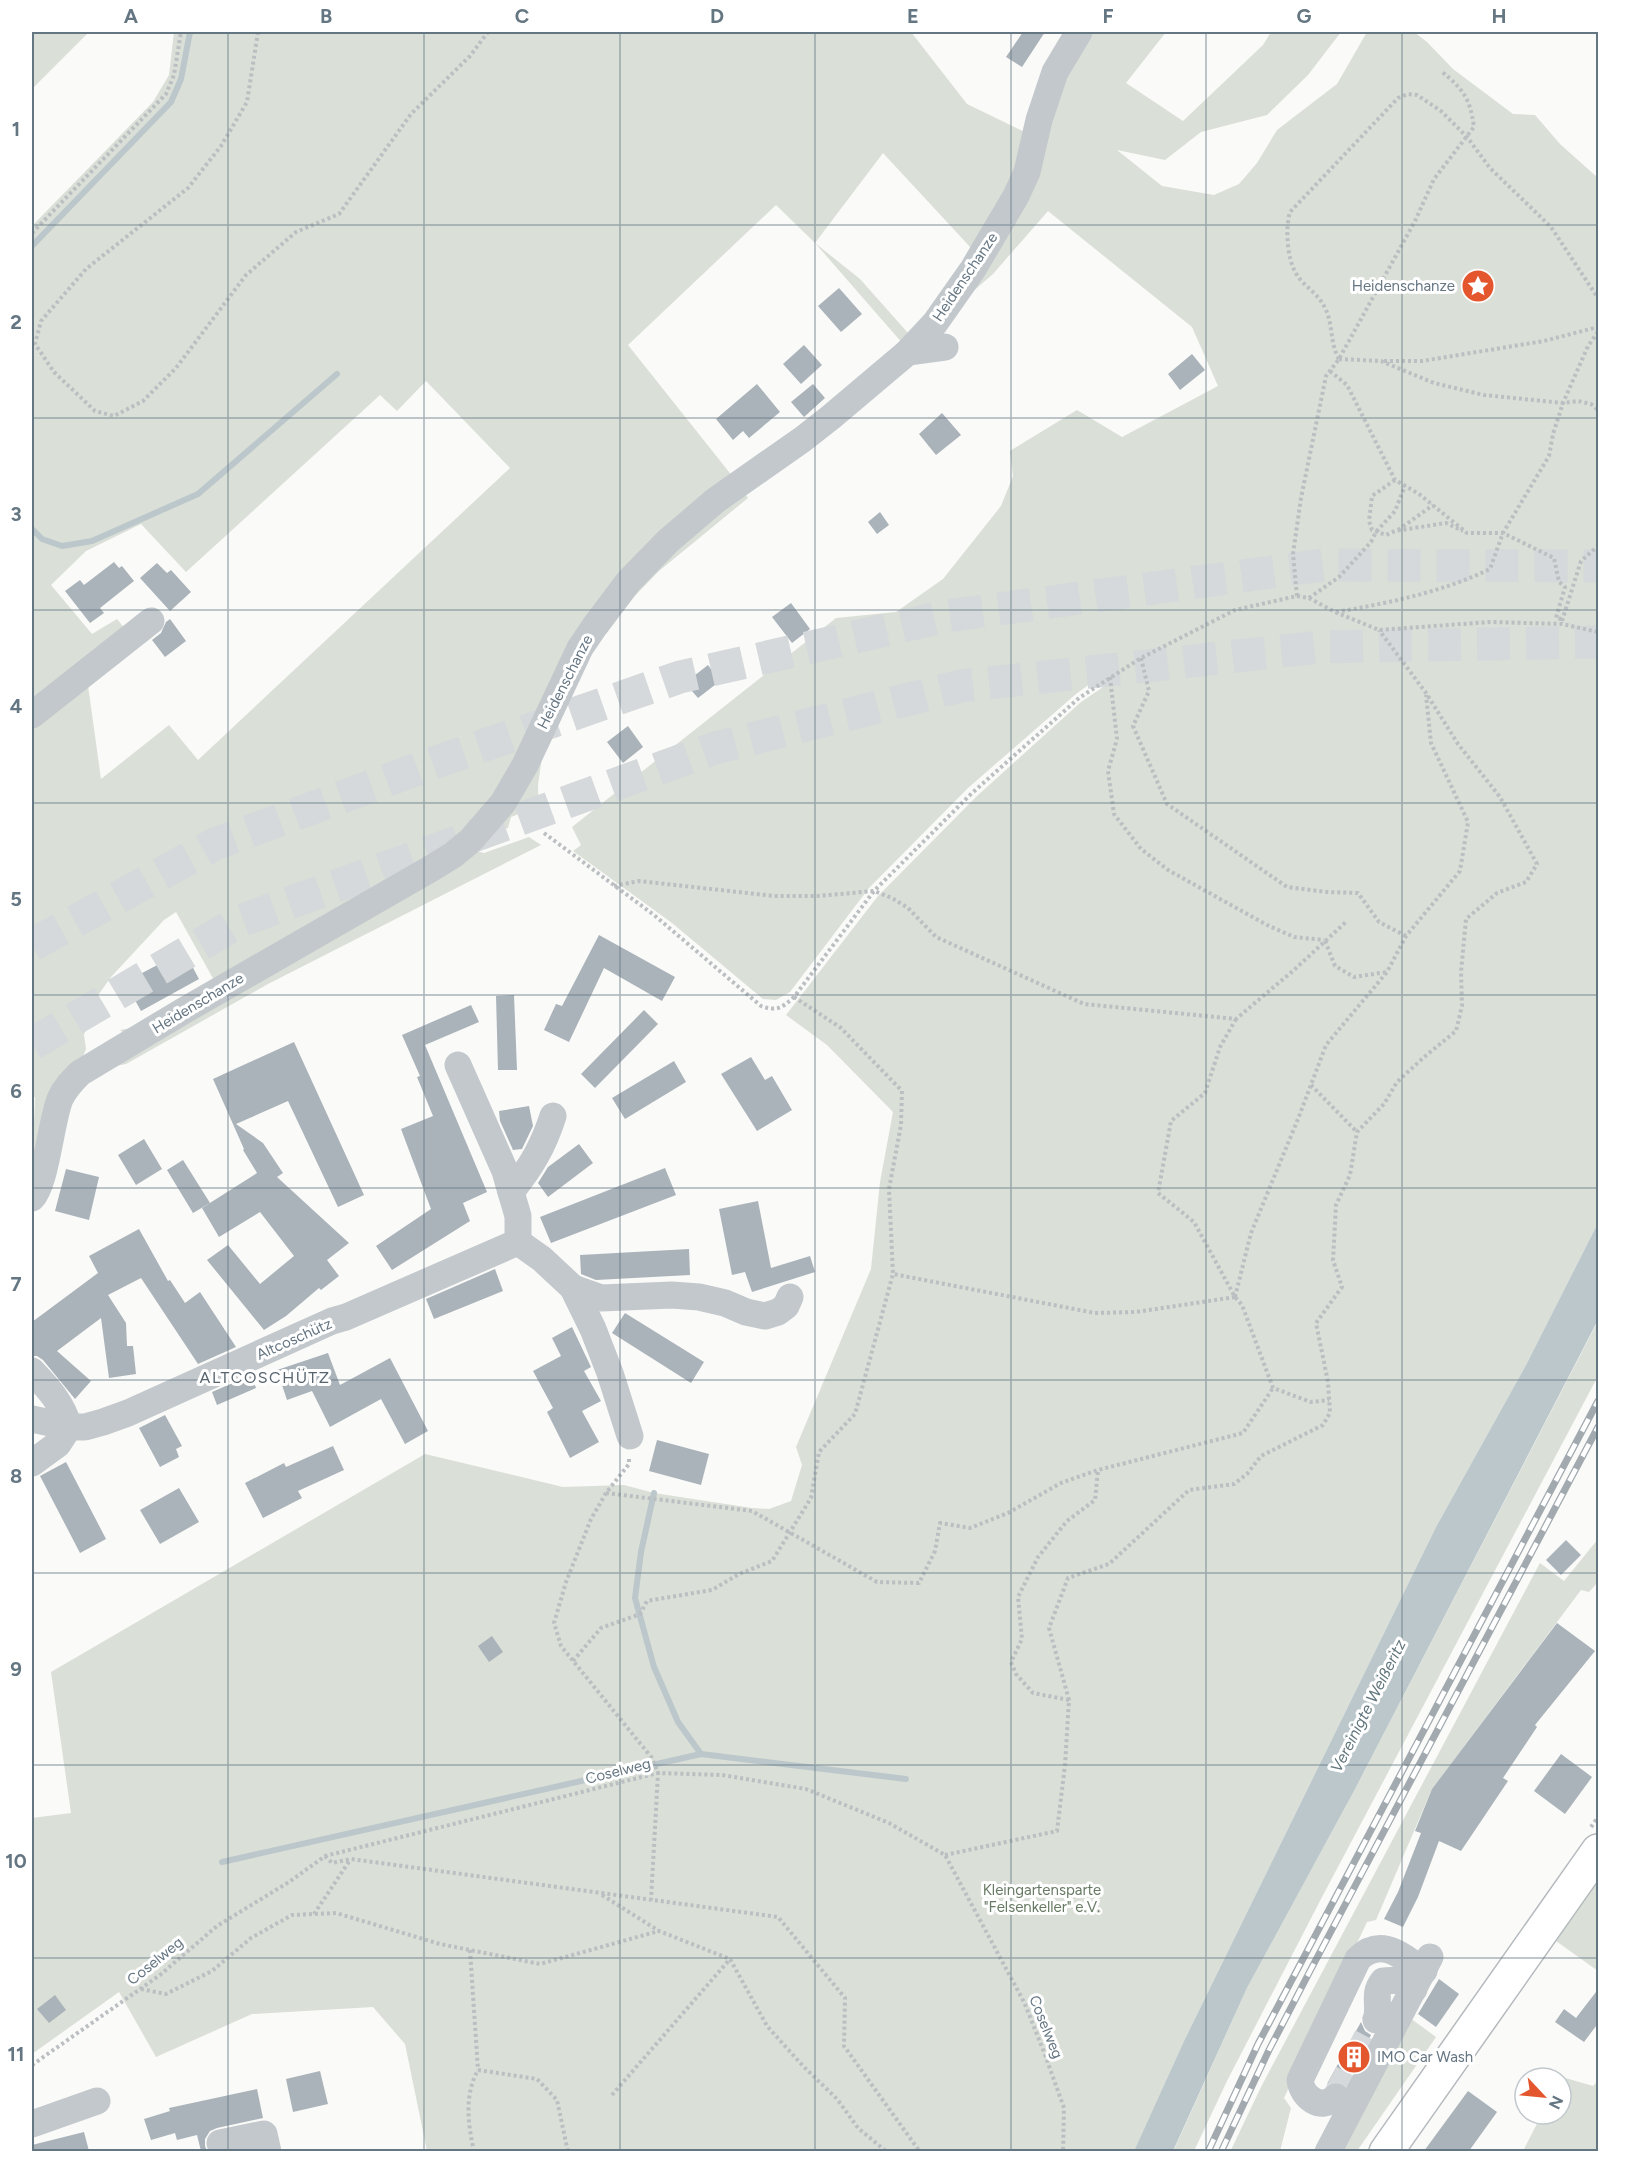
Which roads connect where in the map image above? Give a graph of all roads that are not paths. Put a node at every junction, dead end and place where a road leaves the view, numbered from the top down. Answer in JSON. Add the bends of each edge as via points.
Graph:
{"nodes":[{"id":1,"x":1078,"y":32,"type":"edge"},
{"id":2,"x":945,"y":347,"type":"dead end"},
{"id":3,"x":908,"y":352,"type":"junction"},
{"id":4,"x":151,"y":621,"type":"dead end"},
{"id":5,"x":32,"y":715,"type":"edge"},
{"id":6,"x":458,"y":1065,"type":"dead end"},
{"id":7,"x":553,"y":1116,"type":"dead end"},
{"id":8,"x":511,"y":1192,"type":"junction"},
{"id":9,"x":32,"y":1198,"type":"edge"},
{"id":10,"x":518,"y":1242,"type":"junction"},
{"id":11,"x":573,"y":1288,"type":"junction"},
{"id":12,"x":790,"y":1297,"type":"dead end"},
{"id":13,"x":32,"y":1371,"type":"edge"},
{"id":14,"x":32,"y":1419,"type":"edge"},
{"id":15,"x":69,"y":1427,"type":"junction"},
{"id":16,"x":630,"y":1436,"type":"dead end"},
{"id":17,"x":32,"y":1463,"type":"edge"},
{"id":18,"x":1599,"y":1851,"type":"edge"},
{"id":19,"x":1423,"y":1972,"type":"junction"},
{"id":20,"x":1376,"y":2020,"type":"tunnel mouth"},
{"id":21,"x":1336,"y":2097,"type":"dead end"},
{"id":22,"x":98,"y":2101,"type":"dead end"},
{"id":23,"x":32,"y":2124,"type":"edge"},
{"id":24,"x":220,"y":2143,"type":"dead end"},
{"id":25,"x":268,"y":2151,"type":"edge"},
{"id":26,"x":1328,"y":2151,"type":"edge"},
{"id":27,"x":1386,"y":2151,"type":"edge"}],
"edges":[{"from":1,"to":3,"type":"street","name":"Heidenschanze","via":[[1055,72],[1016,196],[954,297]]},
{"from":2,"to":3,"type":"street"},
{"from":3,"to":9,"type":"street","name":"Heidenschanze","via":[[803,439],[716,500],[629,581],[580,648],[515,784],[495,813],[453,855],[80,1073],[60,1099]]},
{"from":4,"to":5,"type":"street"},
{"from":6,"to":8,"type":"street"},
{"from":7,"to":8,"type":"street","via":[[539,1151]]},
{"from":8,"to":10,"type":"street","via":[[518,1216]]},
{"from":10,"to":11,"type":"street"},
{"from":10,"to":15,"type":"street","name":"Altcoschütz","via":[[128,1413],[85,1427]]},
{"from":11,"to":12,"type":"street","via":[[601,1298],[699,1297],[765,1316],[786,1306]]},
{"from":11,"to":16,"type":"street","via":[[610,1373]]},
{"from":13,"to":15,"type":"street","via":[[54,1395]]},
{"from":14,"to":15,"type":"street","name":"Altcoschütz"},
{"from":15,"to":17,"type":"street","via":[[58,1444]]},
{"from":18,"to":27,"type":"main road"},
{"from":19,"to":20,"type":"street","via":[[1383,1981],[1377,1988]]},
{"from":19,"to":21,"type":"street","via":[[1382,1948],[1372,1948],[1358,1959],[1300,2080],[1301,2089],[1313,2100],[1321,2103]]},
{"from":19,"to":26,"type":"street"},
{"from":22,"to":23,"type":"street"},
{"from":24,"to":25,"type":"street","via":[[264,2134]]}]}
